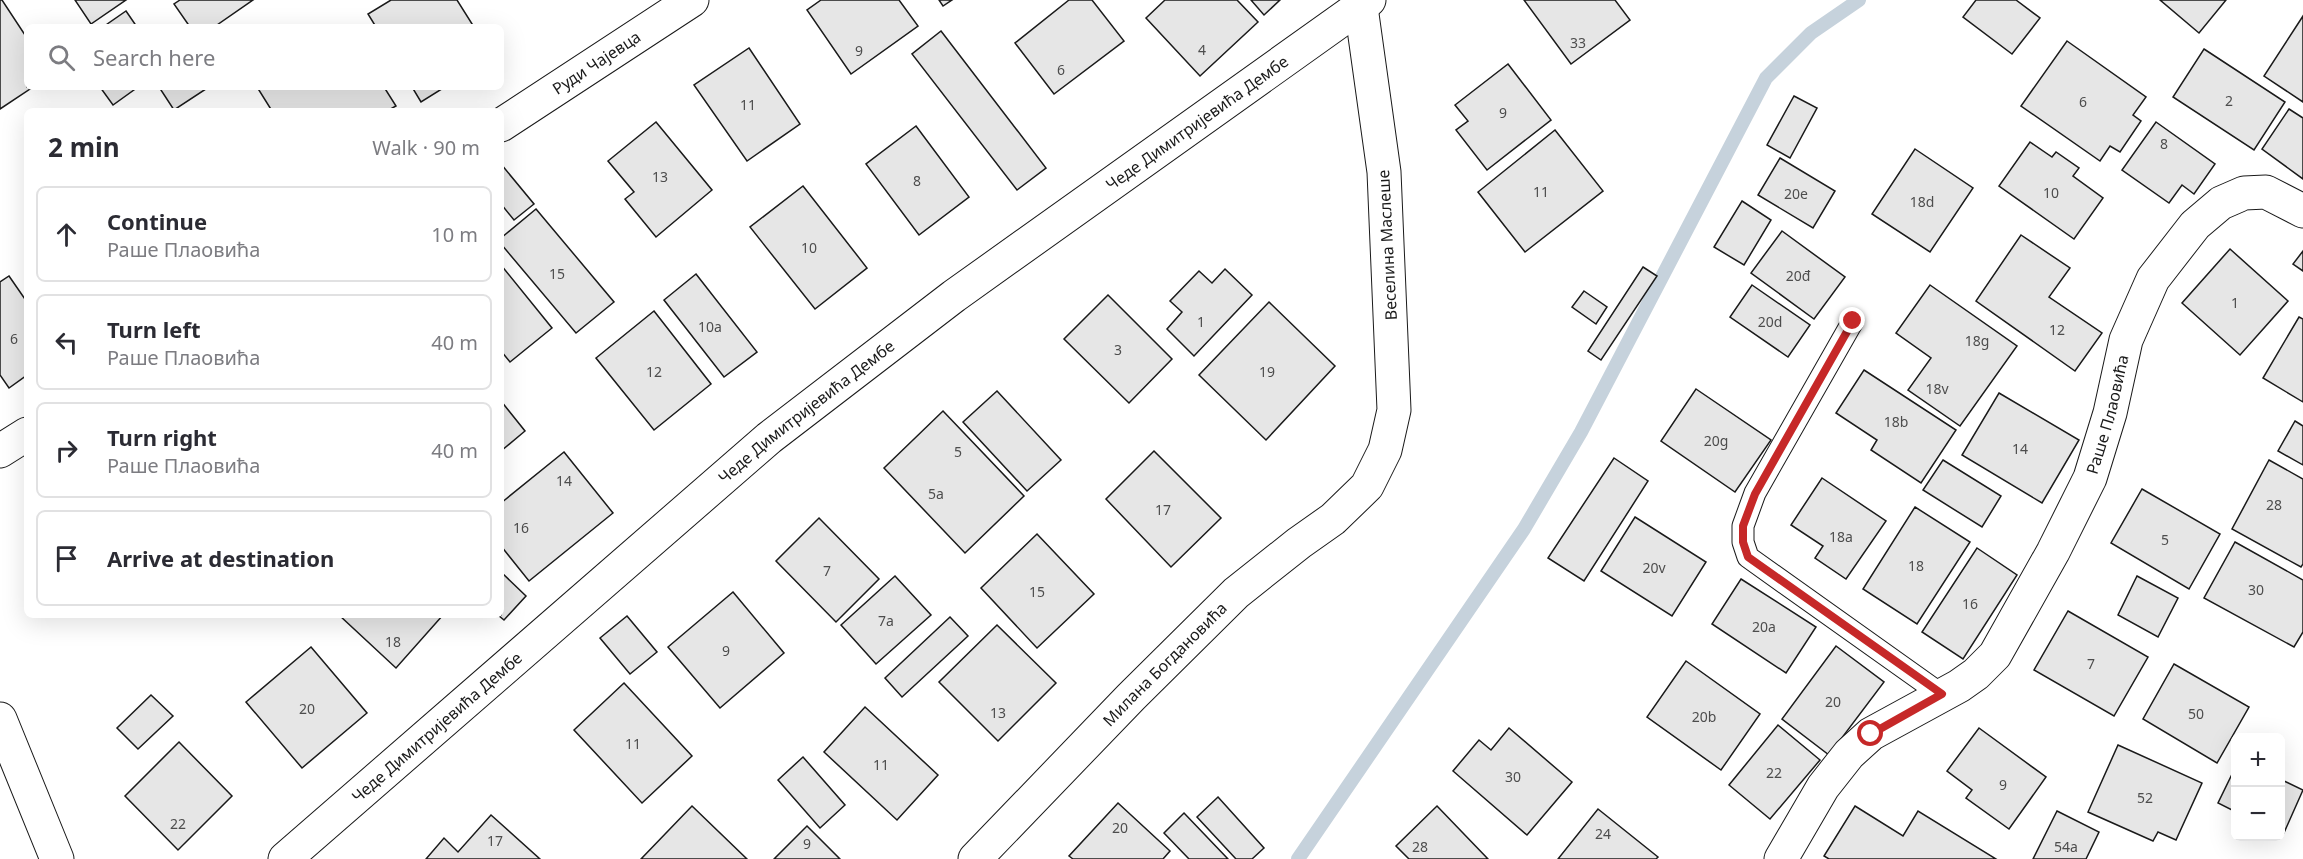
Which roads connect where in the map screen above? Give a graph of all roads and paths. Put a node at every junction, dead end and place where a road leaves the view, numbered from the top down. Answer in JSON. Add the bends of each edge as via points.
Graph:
{"nodes":[{"id":1,"x":692,"y":0,"type":"edge"},
{"id":2,"x":1363,"y":2,"type":"edge"},
{"id":3,"x":504,"y":123,"type":"edge"},
{"id":4,"x":2303,"y":211,"type":"edge"},
{"id":5,"x":1853,"y":321,"type":"dead end"},
{"id":6,"x":24,"y":436,"type":"edge"},
{"id":7,"x":0,"y":451,"type":"edge"},
{"id":8,"x":1367,"y":486,"type":"joint"},
{"id":9,"x":1942,"y":694,"type":"junction"},
{"id":10,"x":0,"y":719,"type":"edge"},
{"id":11,"x":57,"y":859,"type":"edge"},
{"id":12,"x":285,"y":859,"type":"edge"},
{"id":13,"x":975,"y":859,"type":"edge"},
{"id":14,"x":1781,"y":859,"type":"edge"}],
"edges":[{"from":1,"to":3,"type":"street","name":"Руди Чајевца"},
{"from":2,"to":8,"type":"street","name":"Веселина Маслеше","via":[[1384,172],[1394,410],[1385,450]]},
{"from":2,"to":12,"type":"street","name":"Чеде Димитријевића Дембе","via":[[954,296],[769,438]]},
{"from":4,"to":9,"type":"street","name":"Раше Плаовића","via":[[2266,192],[2244,193],[2221,203],[2195,225],[2152,279],[2126,340],[2090,478],[2053,552],[1995,656],[1976,674]]},
{"from":5,"to":9,"type":"lane","via":[[1755,494],[1743,526],[1743,542],[1748,557]]},
{"from":6,"to":7,"type":"street"},
{"from":8,"to":13,"type":"street","name":"Милана Богдановића","via":[[1333,519],[1236,593]]},
{"from":9,"to":14,"type":"street","name":"Раше Плаовића","via":[[1871,734],[1849,754],[1823,787]]},
{"from":10,"to":11,"type":"street"}]}
